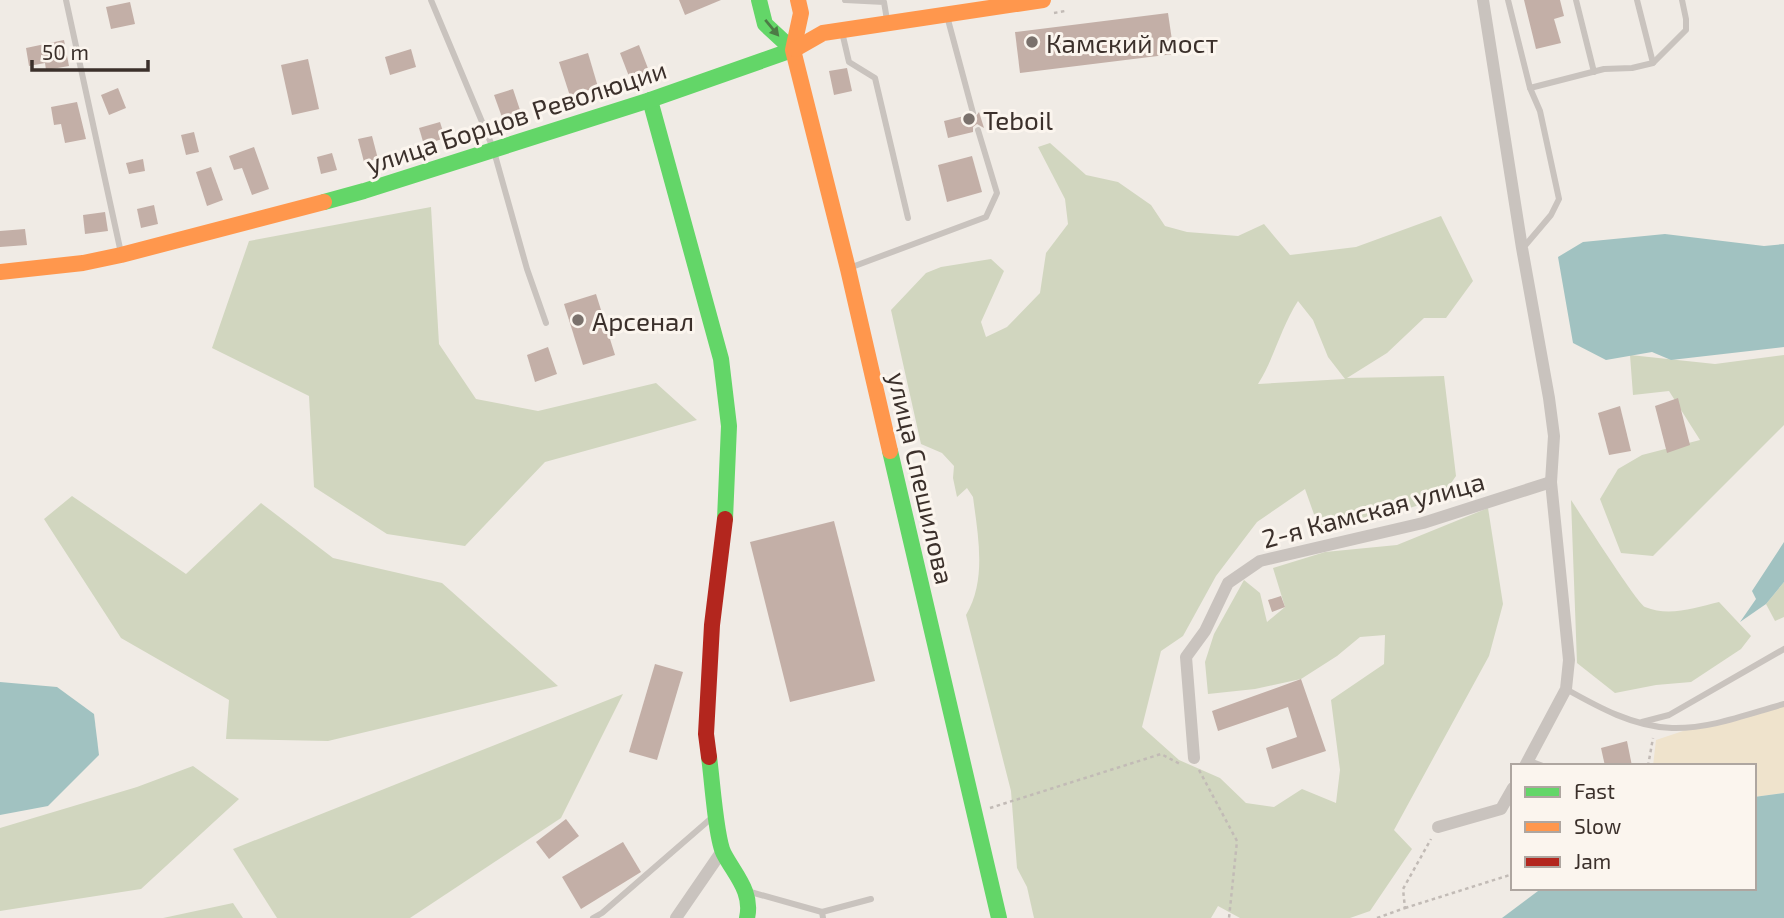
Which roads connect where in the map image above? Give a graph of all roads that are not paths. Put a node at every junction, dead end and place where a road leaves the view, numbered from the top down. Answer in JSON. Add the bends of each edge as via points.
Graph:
{"nodes":[{"id":1,"x":66,"y":0,"type":"edge"},
{"id":2,"x":431,"y":0,"type":"edge"},
{"id":3,"x":760,"y":0,"type":"edge"},
{"id":4,"x":798,"y":0,"type":"edge"},
{"id":5,"x":845,"y":0,"type":"edge"},
{"id":6,"x":1043,"y":0,"type":"edge"},
{"id":7,"x":1483,"y":0,"type":"edge"},
{"id":8,"x":1508,"y":0,"type":"edge"},
{"id":9,"x":1576,"y":0,"type":"edge"},
{"id":10,"x":1637,"y":0,"type":"edge"},
{"id":11,"x":1682,"y":0,"type":"edge"},
{"id":12,"x":947,"y":14,"type":"junction"},
{"id":13,"x":887,"y":22,"type":"junction"},
{"id":14,"x":841,"y":30,"type":"junction"},
{"id":15,"x":793,"y":50,"type":"junction"},
{"id":16,"x":1653,"y":63,"type":"junction"},
{"id":17,"x":1594,"y":72,"type":"junction"},
{"id":18,"x":1530,"y":88,"type":"junction"},
{"id":19,"x":650,"y":100,"type":"junction"},
{"id":20,"x":973,"y":113,"type":"dead end"},
{"id":21,"x":978,"y":130,"type":"dead end"},
{"id":22,"x":493,"y":148,"type":"junction"},
{"id":23,"x":908,"y":218,"type":"dead end"},
{"id":24,"x":1522,"y":248,"type":"junction"},
{"id":25,"x":121,"y":255,"type":"junction"},
{"id":26,"x":848,"y":269,"type":"junction"},
{"id":27,"x":0,"y":272,"type":"edge"},
{"id":28,"x":546,"y":323,"type":"dead end"},
{"id":29,"x":1552,"y":482,"type":"junction"},
{"id":30,"x":1784,"y":649,"type":"edge"},
{"id":31,"x":1566,"y":689,"type":"junction"},
{"id":32,"x":1784,"y":704,"type":"edge"},
{"id":33,"x":1640,"y":722,"type":"junction"},
{"id":34,"x":1189,"y":763,"type":"road end"},
{"id":35,"x":1526,"y":763,"type":"edge"},
{"id":36,"x":1511,"y":792,"type":"edge"},
{"id":37,"x":717,"y":814,"type":"junction"},
{"id":38,"x":1437,"y":827,"type":"road end"},
{"id":39,"x":722,"y":851,"type":"junction"},
{"id":40,"x":745,"y":890,"type":"junction"},
{"id":41,"x":871,"y":899,"type":"dead end"},
{"id":42,"x":823,"y":915,"type":"edge"},
{"id":43,"x":593,"y":918,"type":"edge"},
{"id":44,"x":676,"y":918,"type":"edge"},
{"id":45,"x":747,"y":918,"type":"edge"},
{"id":46,"x":999,"y":918,"type":"edge"}],
"edges":[{"from":1,"to":25,"type":"lane"},
{"from":2,"to":22,"type":"lane"},
{"from":3,"to":15,"type":"street","one_way":true,"via":[[765,24]]},
{"from":4,"to":15,"type":"street","name":"улица Спешилова","via":[[801,13]]},
{"from":5,"to":13,"type":"lane","via":[[884,2]]},
{"from":6,"to":12,"type":"street","name":"улица Борцов Революции"},
{"from":7,"to":24,"type":"street"},
{"from":8,"to":18,"type":"lane"},
{"from":9,"to":17,"type":"lane"},
{"from":10,"to":16,"type":"lane"},
{"from":11,"to":16,"type":"lane","via":[[1686,30]]},
{"from":12,"to":13,"type":"street","name":"улица Борцов Революции"},
{"from":12,"to":20,"type":"lane"},
{"from":13,"to":14,"type":"street","name":"улица Борцов Революции"},
{"from":14,"to":15,"type":"street","name":"улица Борцов Революции","via":[[823,33]]},
{"from":14,"to":23,"type":"lane","via":[[849,62],[875,78]]},
{"from":15,"to":19,"type":"street","name":"улица Борцов Революции"},
{"from":15,"to":26,"type":"street","name":"улица Спешилова"},
{"from":16,"to":17,"type":"lane"},
{"from":17,"to":18,"type":"lane"},
{"from":18,"to":24,"type":"lane","via":[[1541,111],[1559,200],[1552,215]]},
{"from":19,"to":22,"type":"street","name":"улица Борцов Революции"},
{"from":19,"to":37,"type":"street","via":[[721,359],[729,426],[726,514],[712,625],[706,734]]},
{"from":21,"to":26,"type":"lane","via":[[997,193],[986,217]]},
{"from":22,"to":25,"type":"street","name":"улица Борцов Революции","via":[[364,191]]},
{"from":22,"to":28,"type":"lane"},
{"from":24,"to":29,"type":"street","via":[[1554,436]]},
{"from":25,"to":27,"type":"street","name":"улица Борцов Революции"},
{"from":26,"to":46,"type":"street","name":"улица Спешилова"},
{"from":29,"to":31,"type":"street","via":[[1569,660]]},
{"from":29,"to":34,"type":"street","name":"2-я Камская улица","via":[[1423,523],[1260,561],[1228,583],[1205,631],[1186,657]]},
{"from":30,"to":33,"type":"lane","via":[[1669,715]]},
{"from":31,"to":33,"type":"lane","via":[[1602,709]]},
{"from":31,"to":35,"type":"street"},
{"from":32,"to":33,"type":"lane","via":[[1698,726],[1671,728]]},
{"from":36,"to":38,"type":"street","via":[[1501,809]]},
{"from":37,"to":39,"type":"street"},
{"from":37,"to":43,"type":"lane"},
{"from":39,"to":40,"type":"street"},
{"from":39,"to":44,"type":"street"},
{"from":40,"to":42,"type":"lane"},
{"from":40,"to":45,"type":"street"},
{"from":41,"to":42,"type":"lane"}]}
